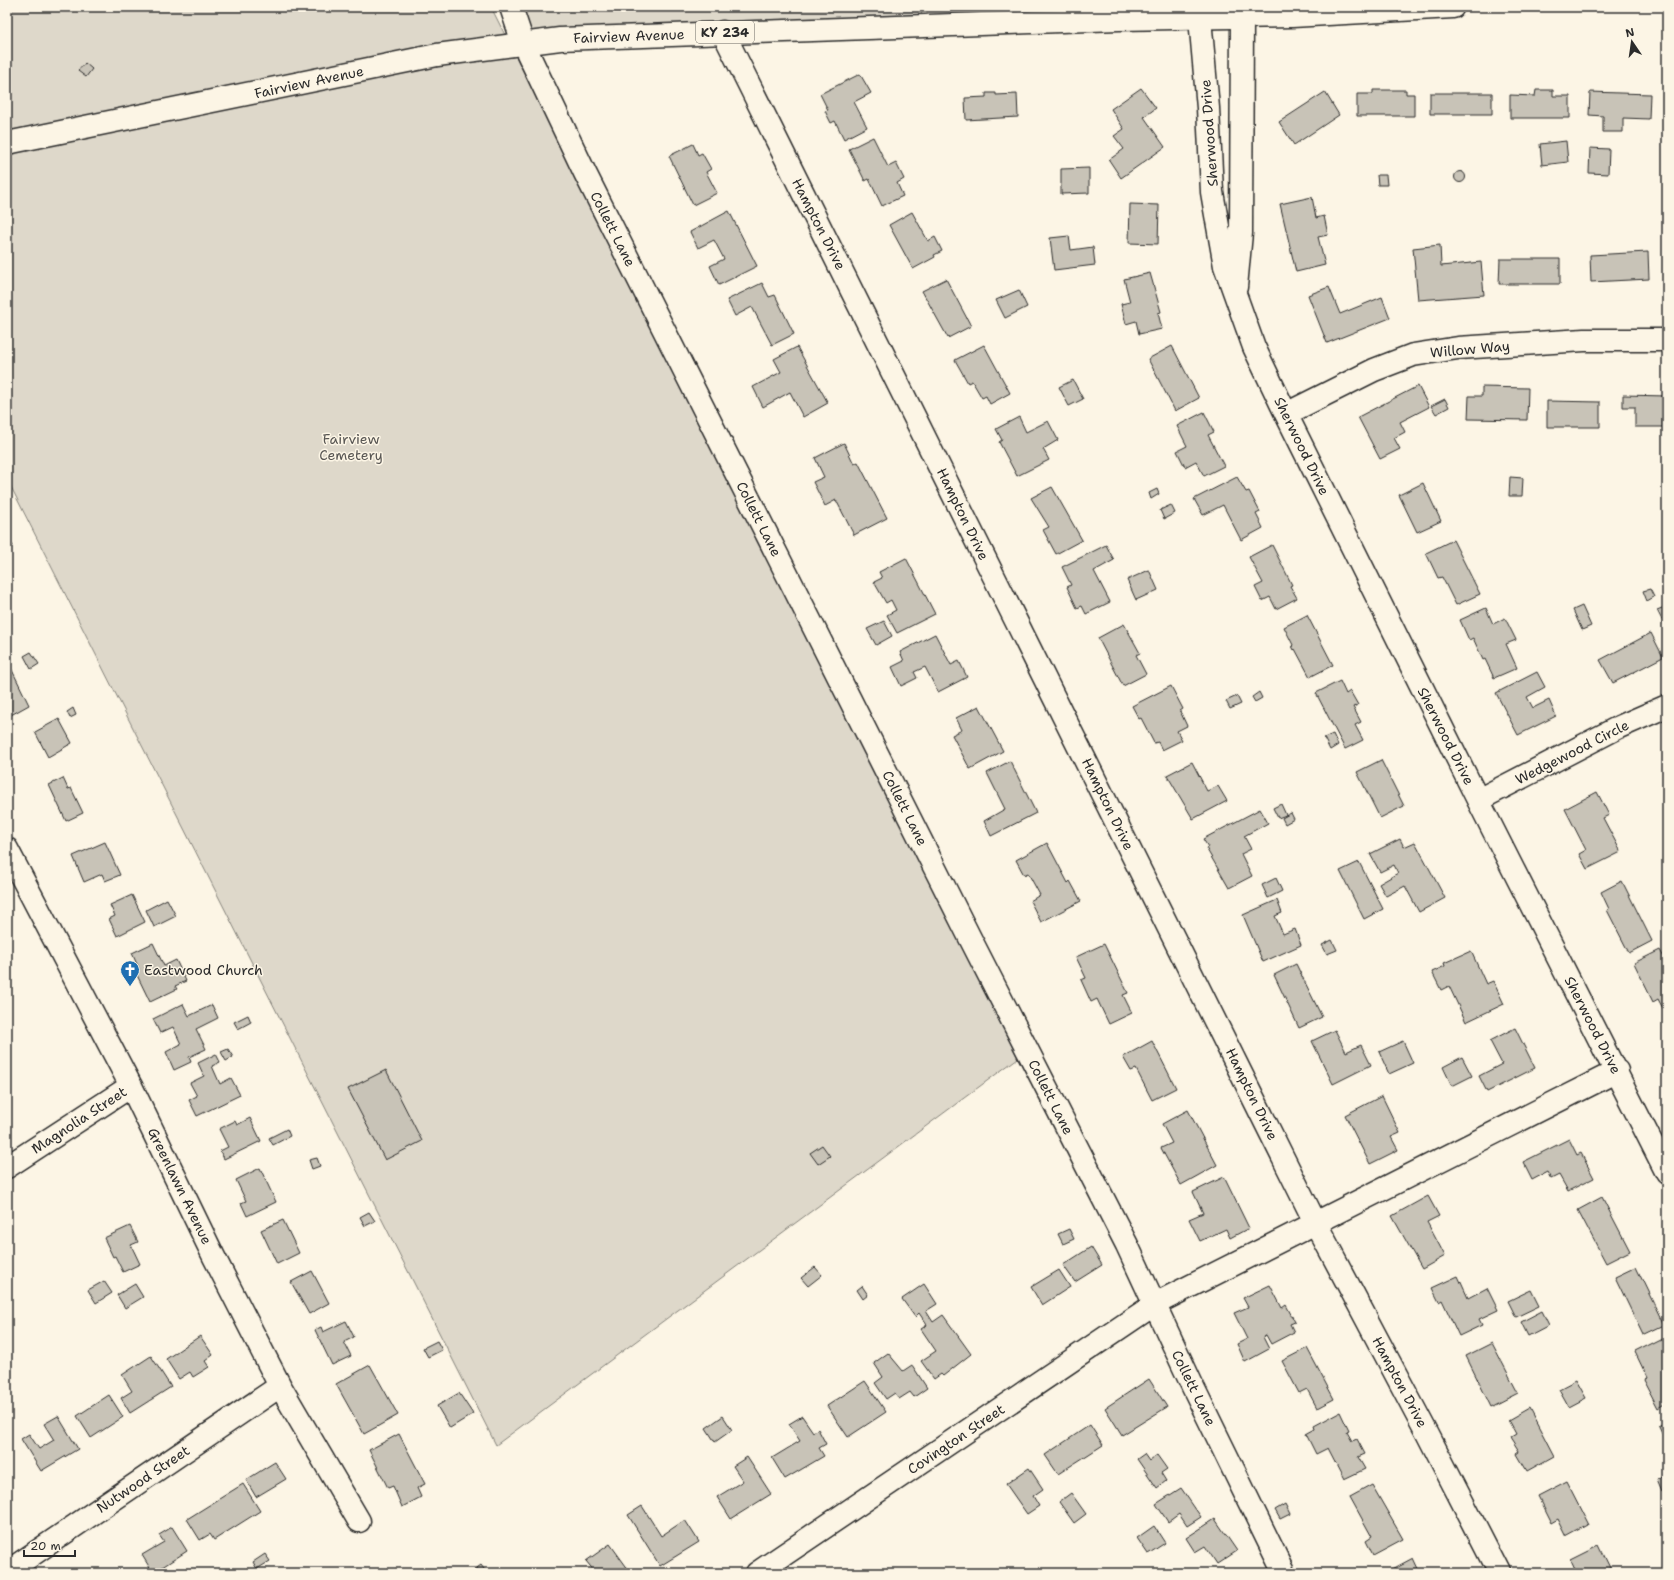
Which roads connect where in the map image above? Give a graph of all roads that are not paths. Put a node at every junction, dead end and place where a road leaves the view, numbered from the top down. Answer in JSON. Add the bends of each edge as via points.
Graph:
{"nodes":[{"id":1,"x":511,"y":7,"type":"edge"},
{"id":2,"x":1453,"y":7,"type":"edge"},
{"id":3,"x":1191,"y":12,"type":"edge"},
{"id":4,"x":1242,"y":17,"type":"junction"},
{"id":5,"x":723,"y":32,"type":"junction"},
{"id":6,"x":523,"y":43,"type":"junction"},
{"id":7,"x":7,"y":144,"type":"edge"},
{"id":8,"x":1235,"y":295,"type":"junction"},
{"id":9,"x":1667,"y":340,"type":"edge"},
{"id":10,"x":1286,"y":414,"type":"junction"},
{"id":11,"x":1667,"y":706,"type":"edge"},
{"id":12,"x":1478,"y":800,"type":"junction"},
{"id":13,"x":7,"y":848,"type":"edge"},
{"id":14,"x":1617,"y":1071,"type":"junction"},
{"id":15,"x":131,"y":1086,"type":"junction"},
{"id":16,"x":7,"y":1167,"type":"edge"},
{"id":17,"x":1667,"y":1173,"type":"edge"},
{"id":18,"x":1315,"y":1222,"type":"junction"},
{"id":19,"x":1155,"y":1304,"type":"junction"},
{"id":20,"x":280,"y":1386,"type":"junction"},
{"id":21,"x":359,"y":1520,"type":"dead end"},
{"id":22,"x":7,"y":1572,"type":"edge"},
{"id":23,"x":758,"y":1573,"type":"edge"},
{"id":24,"x":1284,"y":1573,"type":"edge"},
{"id":25,"x":1498,"y":1573,"type":"edge"}],
"edges":[{"from":1,"to":6,"type":"street","name":"Collett Lane"},
{"from":2,"to":4,"type":"street","name":"Fairview Avenue","number":"KY 234"},
{"from":3,"to":4,"type":"street","name":"Fairview Avenue","number":"KY 234"},
{"from":3,"to":5,"type":"street","name":"Fairview Avenue","number":"KY 234"},
{"from":3,"to":8,"type":"street","name":"Sherwood Drive","via":[[1212,192],[1225,266]]},
{"from":4,"to":8,"type":"street","name":"Sherwood Drive","via":[[1241,232]]},
{"from":5,"to":6,"type":"street","name":"Fairview Avenue","number":"KY 234"},
{"from":5,"to":18,"type":"street","name":"Hampton Drive"},
{"from":6,"to":7,"type":"street","name":"Fairview Avenue","number":"KY 234","via":[[436,55]]},
{"from":6,"to":19,"type":"street","name":"Collett Lane","via":[[589,180]]},
{"from":8,"to":10,"type":"street","name":"Sherwood Drive","via":[[1254,347]]},
{"from":9,"to":10,"type":"street","name":"Willow Way","via":[[1584,340],[1458,348],[1412,355],[1374,370]]},
{"from":10,"to":12,"type":"street","name":"Sherwood Drive"},
{"from":11,"to":12,"type":"street","name":"Wedgewood Circle","via":[[1619,726]]},
{"from":12,"to":14,"type":"street","name":"Sherwood Drive"},
{"from":13,"to":15,"type":"street","name":"Greenlawn Avenue"},
{"from":14,"to":17,"type":"street","name":"Sherwood Drive"},
{"from":14,"to":18,"type":"street","name":"Covington Street"},
{"from":15,"to":16,"type":"street","name":"Magnolia Street"},
{"from":15,"to":20,"type":"street","name":"Greenlawn Avenue"},
{"from":18,"to":19,"type":"street","name":"Covington Street"},
{"from":18,"to":25,"type":"street","name":"Hampton Drive"},
{"from":19,"to":23,"type":"street","name":"Covington Street"},
{"from":19,"to":24,"type":"street","name":"Collett Lane"},
{"from":20,"to":21,"type":"street","name":"Greenlawn Avenue"},
{"from":20,"to":22,"type":"street","name":"Nutwood Street"}]}
